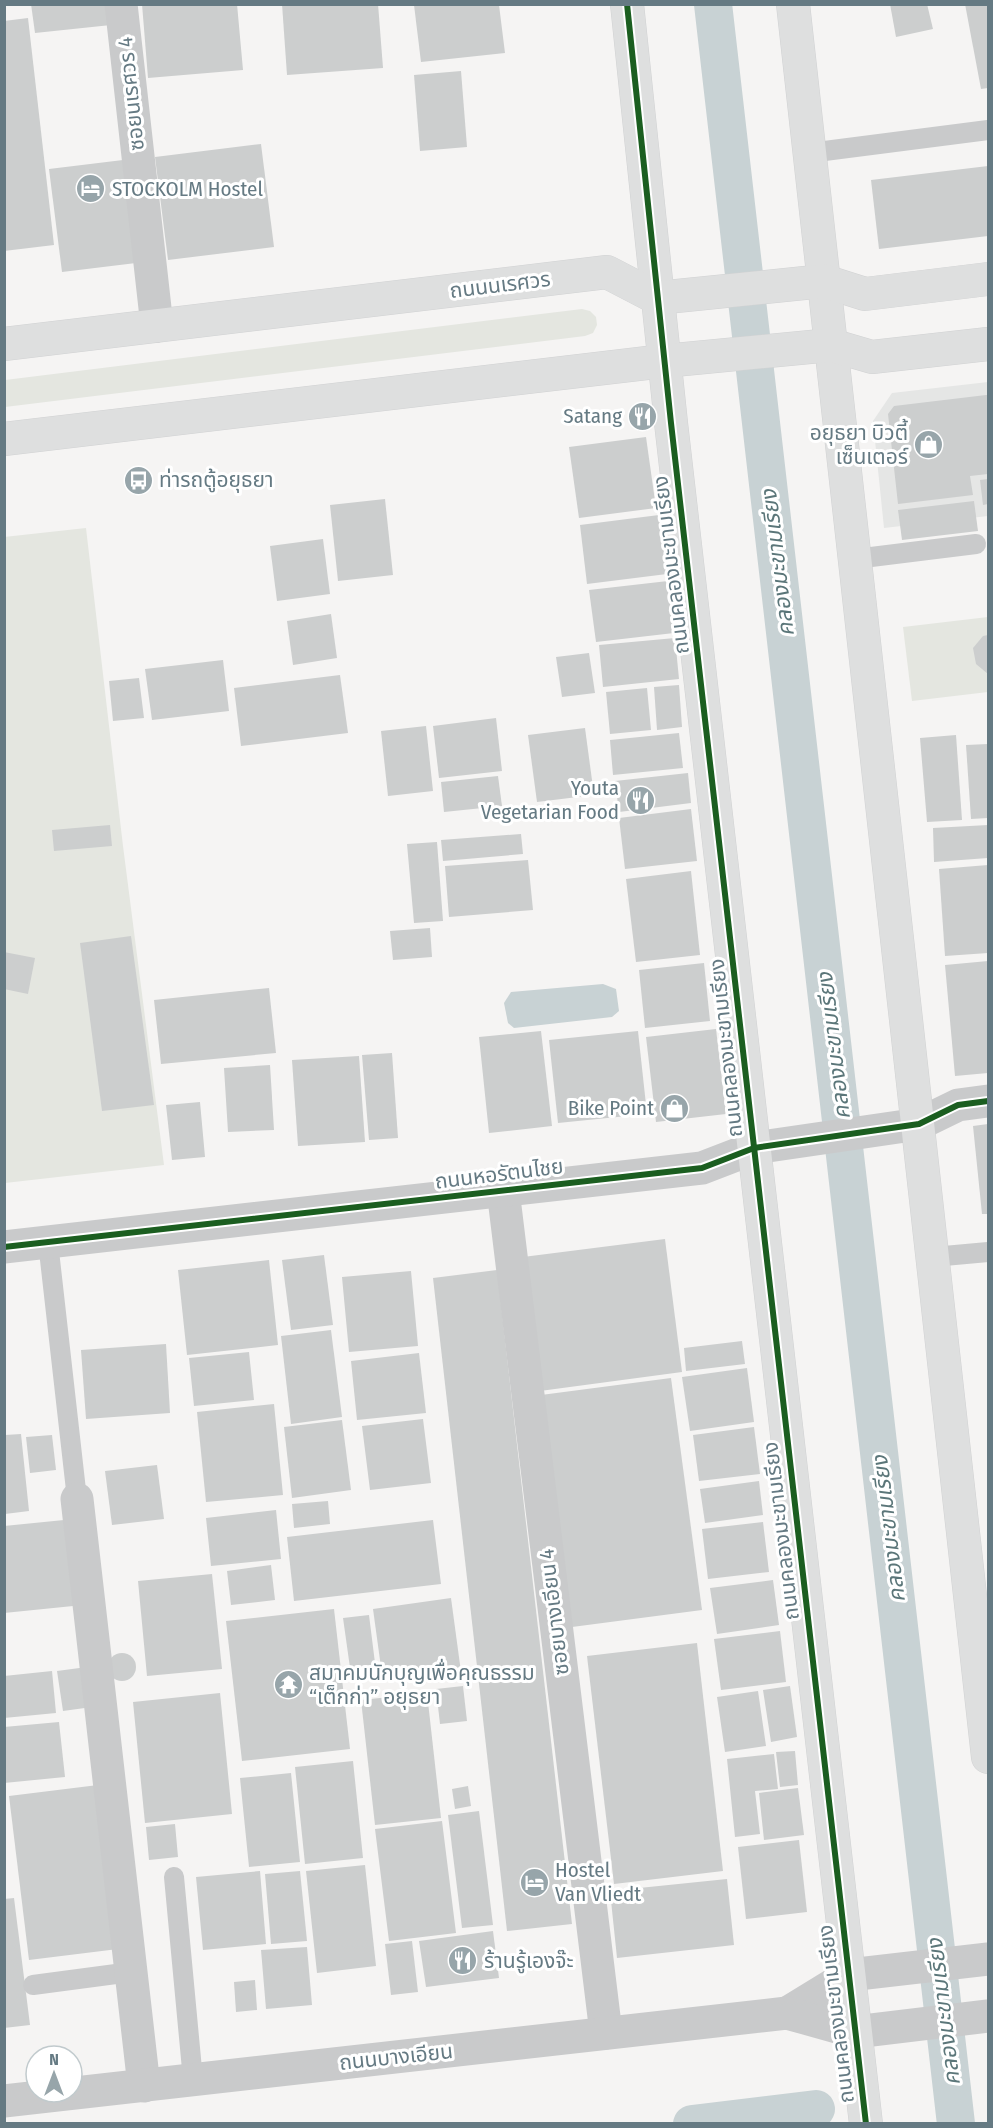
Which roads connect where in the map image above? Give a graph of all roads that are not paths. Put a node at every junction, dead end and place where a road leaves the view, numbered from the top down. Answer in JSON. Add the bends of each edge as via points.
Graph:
{"nodes":[{"id":1,"x":122,"y":4,"type":"edge"},
{"id":2,"x":627,"y":4,"type":"edge"},
{"id":3,"x":793,"y":4,"type":"edge"},
{"id":4,"x":988,"y":130,"type":"edge"},
{"id":5,"x":810,"y":153,"type":"junction"},
{"id":6,"x":988,"y":279,"type":"edge"},
{"id":7,"x":824,"y":281,"type":"junction"},
{"id":8,"x":657,"y":298,"type":"junction"},
{"id":9,"x":157,"y":326,"type":"junction"},
{"id":10,"x":4,"y":344,"type":"edge"},
{"id":11,"x":988,"y":344,"type":"edge"},
{"id":12,"x":831,"y":345,"type":"junction"},
{"id":13,"x":664,"y":361,"type":"junction"},
{"id":14,"x":4,"y":439,"type":"edge"},
{"id":15,"x":976,"y":544,"type":"dead end"},
{"id":16,"x":855,"y":559,"type":"junction"},
{"id":17,"x":988,"y":1101,"type":"edge"},
{"id":18,"x":918,"y":1124,"type":"junction"},
{"id":19,"x":753,"y":1148,"type":"junction"},
{"id":20,"x":503,"y":1190,"type":"junction"},
{"id":21,"x":48,"y":1242,"type":"junction"},
{"id":22,"x":4,"y":1246,"type":"edge"},
{"id":23,"x":988,"y":1252,"type":"edge"},
{"id":24,"x":933,"y":1257,"type":"junction"},
{"id":25,"x":77,"y":1499,"type":"joint"},
{"id":26,"x":988,"y":1757,"type":"edge"},
{"id":27,"x":174,"y":1877,"type":"dead end"},
{"id":28,"x":982,"y":1960,"type":"edge"},
{"id":29,"x":131,"y":1972,"type":"junction"},
{"id":30,"x":849,"y":1976,"type":"junction"},
{"id":31,"x":33,"y":1985,"type":"dead end"},
{"id":32,"x":787,"y":2013,"type":"junction"},
{"id":33,"x":985,"y":2016,"type":"edge"},
{"id":34,"x":855,"y":2032,"type":"junction"},
{"id":35,"x":606,"y":2034,"type":"junction"},
{"id":36,"x":193,"y":2080,"type":"junction"},
{"id":37,"x":144,"y":2085,"type":"junction"},
{"id":38,"x":4,"y":2102,"type":"edge"},
{"id":39,"x":866,"y":2124,"type":"edge"}],
"edges":[{"from":1,"to":9,"type":"street","name":"ซอยนเรศวร 4"},
{"from":2,"to":8,"type":"street","name":"ถนนคลองมะขามเรียง"},
{"from":3,"to":5,"type":"street"},
{"from":4,"to":5,"type":"lane"},
{"from":5,"to":7,"type":"street"},
{"from":6,"to":7,"type":"street","via":[[865,294]]},
{"from":7,"to":8,"type":"street"},
{"from":7,"to":12,"type":"street"},
{"from":8,"to":9,"type":"street","name":"ถนนนเรศวร","via":[[607,272]]},
{"from":8,"to":13,"type":"street","name":"ถนนคลองมะขามเรียง"},
{"from":9,"to":10,"type":"street","name":"ถนนนเรศวร"},
{"from":11,"to":12,"type":"street","via":[[872,357]]},
{"from":12,"to":13,"type":"street"},
{"from":12,"to":16,"type":"street"},
{"from":13,"to":14,"type":"street"},
{"from":13,"to":19,"type":"street","name":"ถนนคลองมะขามเรียง"},
{"from":15,"to":16,"type":"lane"},
{"from":16,"to":18,"type":"street"},
{"from":17,"to":18,"type":"street","name":"ถนนหอรัตนไชย","via":[[958,1105]]},
{"from":18,"to":19,"type":"street","name":"ถนนหอรัตนไชย"},
{"from":18,"to":24,"type":"street"},
{"from":19,"to":20,"type":"street","name":"ถนนหอรัตนไชย","via":[[702,1168]]},
{"from":19,"to":30,"type":"street","name":"ถนนคลองมะขามเรียง"},
{"from":20,"to":21,"type":"street","name":"ถนนหอรัตนไชย"},
{"from":20,"to":35,"type":"street","name":"ซอยบางเอียน 4"},
{"from":21,"to":22,"type":"street","name":"ถนนหอรัตนไชย"},
{"from":21,"to":25,"type":"lane"},
{"from":23,"to":24,"type":"lane"},
{"from":24,"to":26,"type":"street"},
{"from":25,"to":29,"type":"street"},
{"from":27,"to":36,"type":"lane"},
{"from":28,"to":30,"type":"street","name":"ถนนบางเอียน"},
{"from":29,"to":31,"type":"lane"},
{"from":29,"to":37,"type":"street"},
{"from":30,"to":32,"type":"street","name":"ถนนบางเอียน"},
{"from":30,"to":34,"type":"street","name":"ถนนคลองมะขามเรียง"},
{"from":32,"to":34,"type":"street","name":"ถนนบางเอียน"},
{"from":32,"to":35,"type":"street","name":"ถนนบางเอียน"},
{"from":33,"to":34,"type":"street","name":"ถนนบางเอียน"},
{"from":34,"to":39,"type":"street","name":"ถนนคลองมะขามเรียง"},
{"from":35,"to":36,"type":"street","name":"ถนนบางเอียน"},
{"from":36,"to":37,"type":"street","name":"ถนนบางเอียน"},
{"from":37,"to":38,"type":"street","name":"ถนนบางเอียน"}]}
